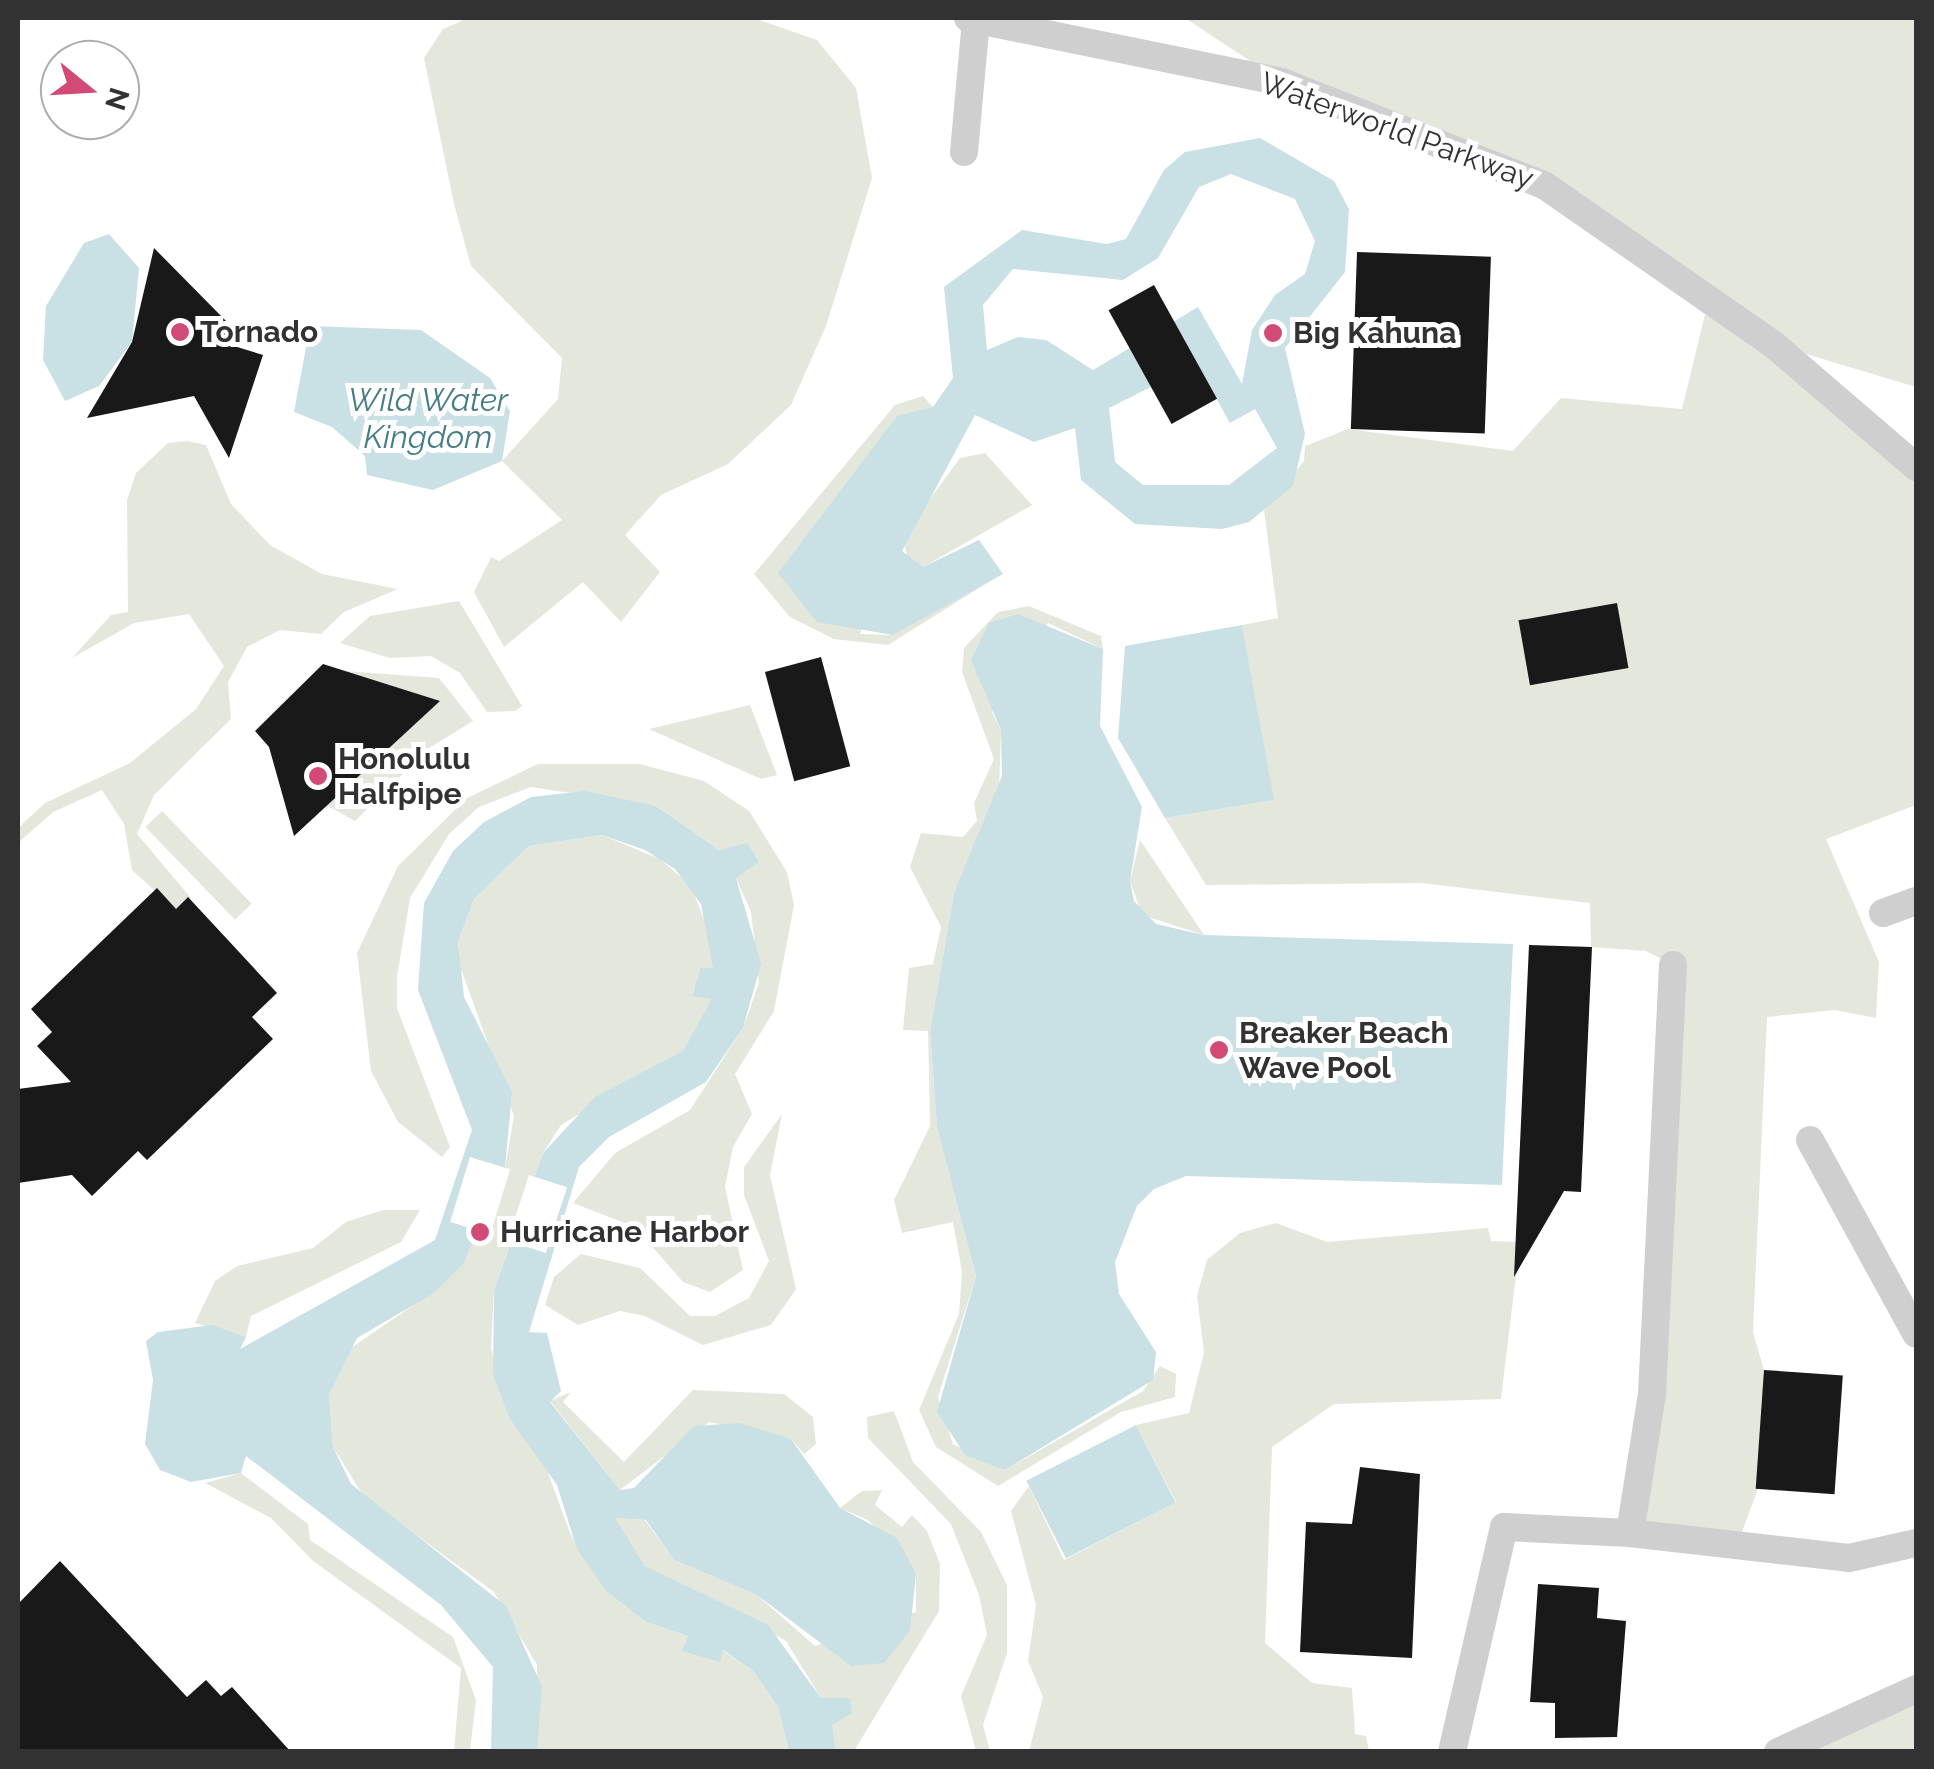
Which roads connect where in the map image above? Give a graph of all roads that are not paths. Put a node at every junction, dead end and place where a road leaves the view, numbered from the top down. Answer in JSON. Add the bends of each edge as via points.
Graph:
{"nodes":[{"id":1,"x":972,"y":19,"type":"edge"},
{"id":2,"x":964,"y":152,"type":"dead end"},
{"id":3,"x":1916,"y":466,"type":"edge"},
{"id":4,"x":1916,"y":901,"type":"edge"},
{"id":5,"x":1884,"y":913,"type":"dead end"},
{"id":6,"x":1673,"y":965,"type":"dead end"},
{"id":7,"x":1810,"y":1140,"type":"dead end"},
{"id":8,"x":1916,"y":1334,"type":"edge"},
{"id":9,"x":1630,"y":1533,"type":"junction"},
{"id":10,"x":1916,"y":1543,"type":"edge"},
{"id":11,"x":1916,"y":1690,"type":"edge"},
{"id":12,"x":1452,"y":1752,"type":"edge"},
{"id":13,"x":1778,"y":1752,"type":"edge"}],
"edges":[{"from":1,"to":2,"type":"lane"},
{"from":1,"to":3,"type":"lane","name":"Waterworld Parkway","via":[[1282,82],[1544,185],[1773,344]]},
{"from":4,"to":5,"type":"lane"},
{"from":6,"to":9,"type":"lane","via":[[1652,1394]]},
{"from":7,"to":8,"type":"lane"},
{"from":9,"to":10,"type":"lane","via":[[1849,1558]]},
{"from":9,"to":12,"type":"lane","via":[[1504,1527]]},
{"from":11,"to":13,"type":"lane"}]}
